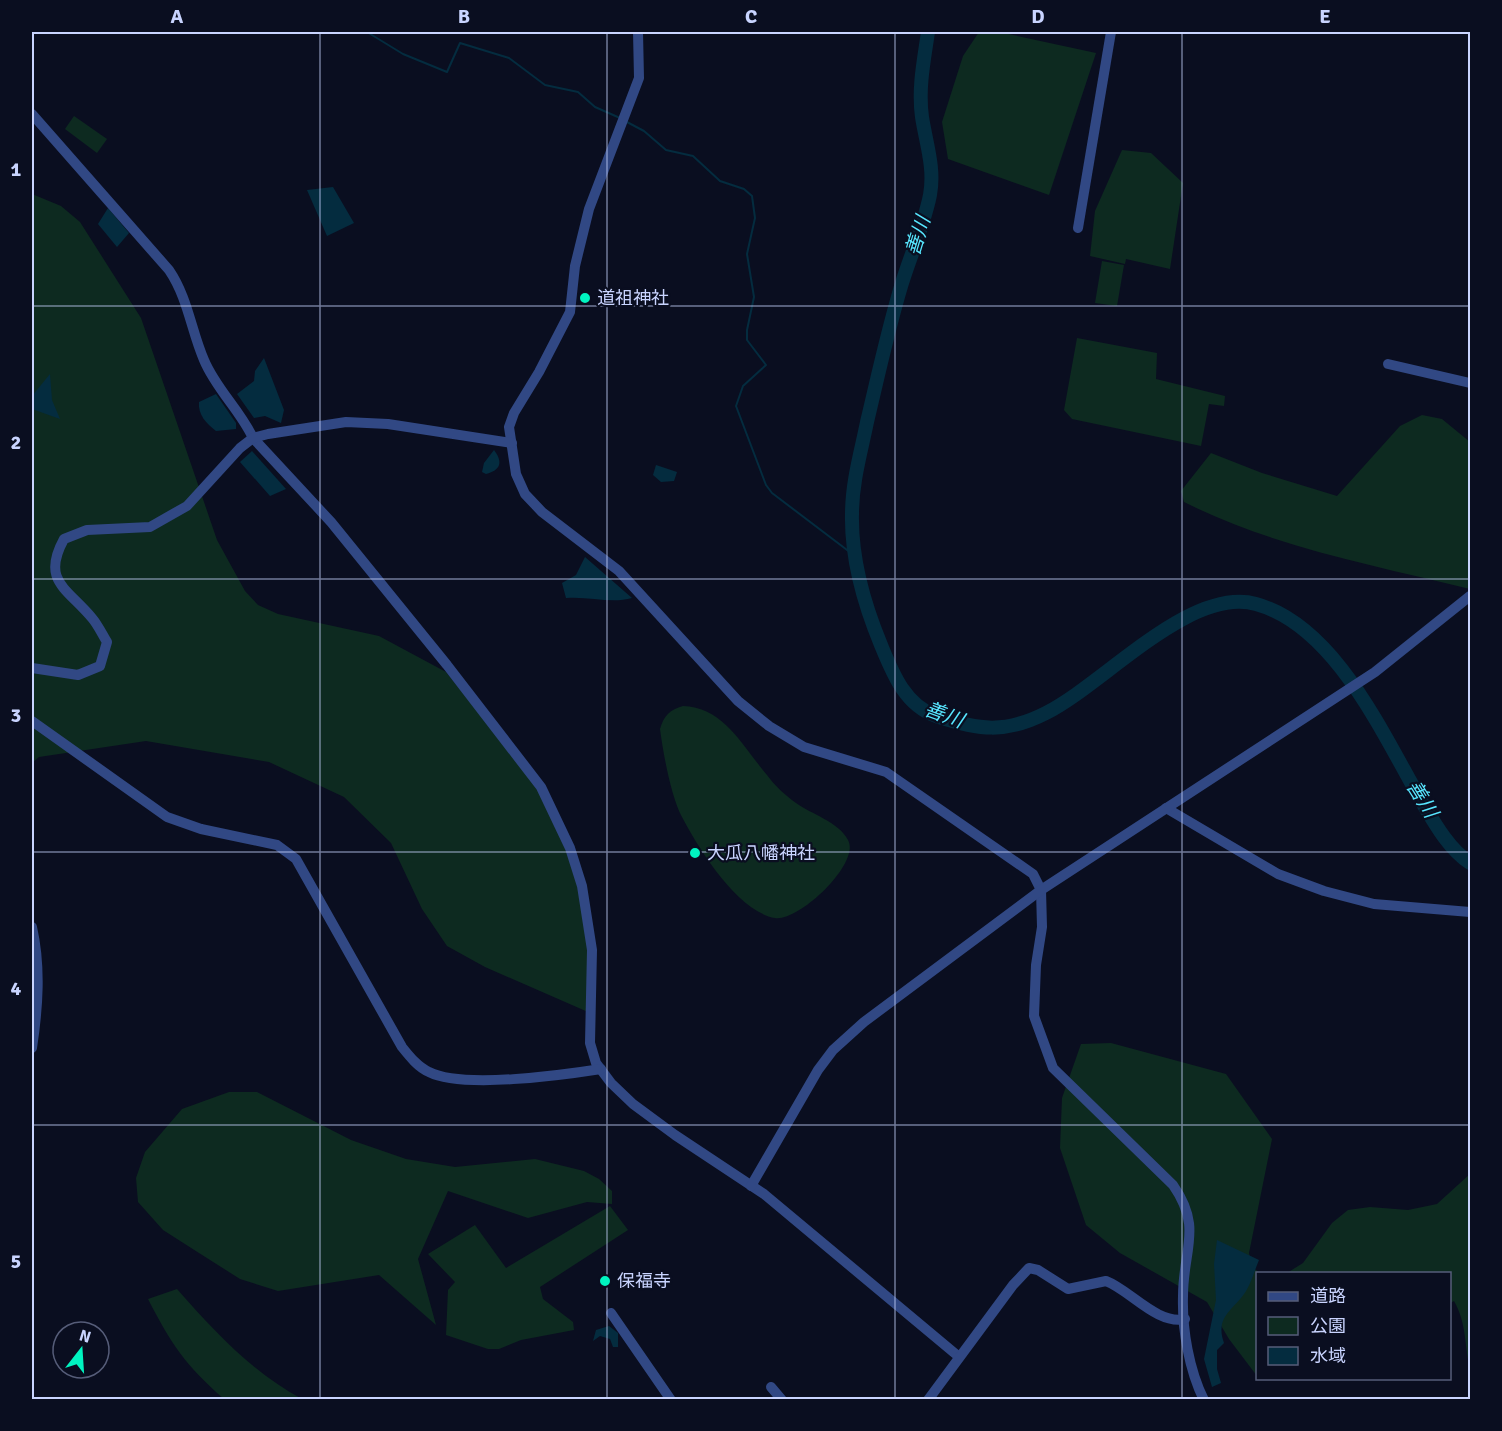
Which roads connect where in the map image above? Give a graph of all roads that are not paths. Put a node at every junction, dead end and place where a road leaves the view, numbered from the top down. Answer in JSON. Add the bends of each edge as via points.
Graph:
{"nodes":[{"id":1,"x":638,"y":32,"type":"edge"},
{"id":2,"x":1111,"y":32,"type":"edge"},
{"id":3,"x":32,"y":114,"type":"edge"},
{"id":4,"x":1078,"y":228,"type":"dead end"},
{"id":5,"x":1388,"y":364,"type":"dead end"},
{"id":6,"x":1470,"y":383,"type":"edge"},
{"id":7,"x":253,"y":438,"type":"junction"},
{"id":8,"x":512,"y":443,"type":"junction"},
{"id":9,"x":1470,"y":596,"type":"edge"},
{"id":10,"x":32,"y":668,"type":"edge"},
{"id":11,"x":32,"y":721,"type":"edge"},
{"id":12,"x":1166,"y":808,"type":"junction"},
{"id":13,"x":1041,"y":890,"type":"junction"},
{"id":14,"x":1470,"y":912,"type":"edge"},
{"id":15,"x":32,"y":927,"type":"edge"},
{"id":16,"x":32,"y":1048,"type":"edge"},
{"id":17,"x":601,"y":1069,"type":"junction"},
{"id":18,"x":751,"y":1186,"type":"junction"},
{"id":19,"x":611,"y":1313,"type":"dead end"},
{"id":20,"x":1185,"y":1319,"type":"junction"},
{"id":21,"x":958,"y":1356,"type":"junction"},
{"id":22,"x":771,"y":1387,"type":"dead end"},
{"id":23,"x":671,"y":1400,"type":"edge"},
{"id":24,"x":782,"y":1400,"type":"edge"},
{"id":25,"x":928,"y":1400,"type":"edge"},
{"id":26,"x":1204,"y":1400,"type":"edge"}],
"edges":[{"from":1,"to":8,"type":"street","via":[[639,78],[590,208],[575,266],[570,312],[514,413],[509,427]]},
{"from":2,"to":4,"type":"street"},
{"from":3,"to":7,"type":"street","via":[[180,285],[204,360]]},
{"from":5,"to":6,"type":"street"},
{"from":7,"to":8,"type":"street","via":[[346,422],[398,425]]},
{"from":7,"to":10,"type":"street","via":[[187,506],[150,527],[87,530],[64,539],[54,558],[58,582],[93,619],[107,642],[100,666],[78,675]]},
{"from":7,"to":17,"type":"street","via":[[338,531],[541,787],[570,848],[582,886],[592,950],[590,1044]]},
{"from":8,"to":13,"type":"street","via":[[516,474],[525,494],[542,512],[619,571],[738,701],[804,747],[885,772],[1033,874]]},
{"from":9,"to":12,"type":"street","via":[[1375,672]]},
{"from":11,"to":17,"type":"street","via":[[167,817],[250,838],[285,850],[296,859],[402,1047],[429,1073],[464,1081]]},
{"from":12,"to":13,"type":"street"},
{"from":12,"to":14,"type":"street","via":[[1278,874],[1324,891],[1374,904]]},
{"from":13,"to":18,"type":"street","via":[[864,1022],[834,1050],[818,1070]]},
{"from":13,"to":20,"type":"street","via":[[1042,927],[1035,965],[1034,1016],[1053,1068],[1173,1185],[1185,1202],[1190,1220],[1182,1298]]},
{"from":15,"to":16,"type":"street","via":[[38,952]]},
{"from":17,"to":18,"type":"street","via":[[633,1104]]},
{"from":18,"to":21,"type":"street"},
{"from":19,"to":23,"type":"street"},
{"from":20,"to":21,"type":"street","via":[[1176,1321],[1159,1314],[1106,1281],[1068,1289],[1029,1268]]},
{"from":20,"to":26,"type":"street","via":[[1192,1368]]},
{"from":21,"to":25,"type":"street"},
{"from":22,"to":24,"type":"street"}]}
